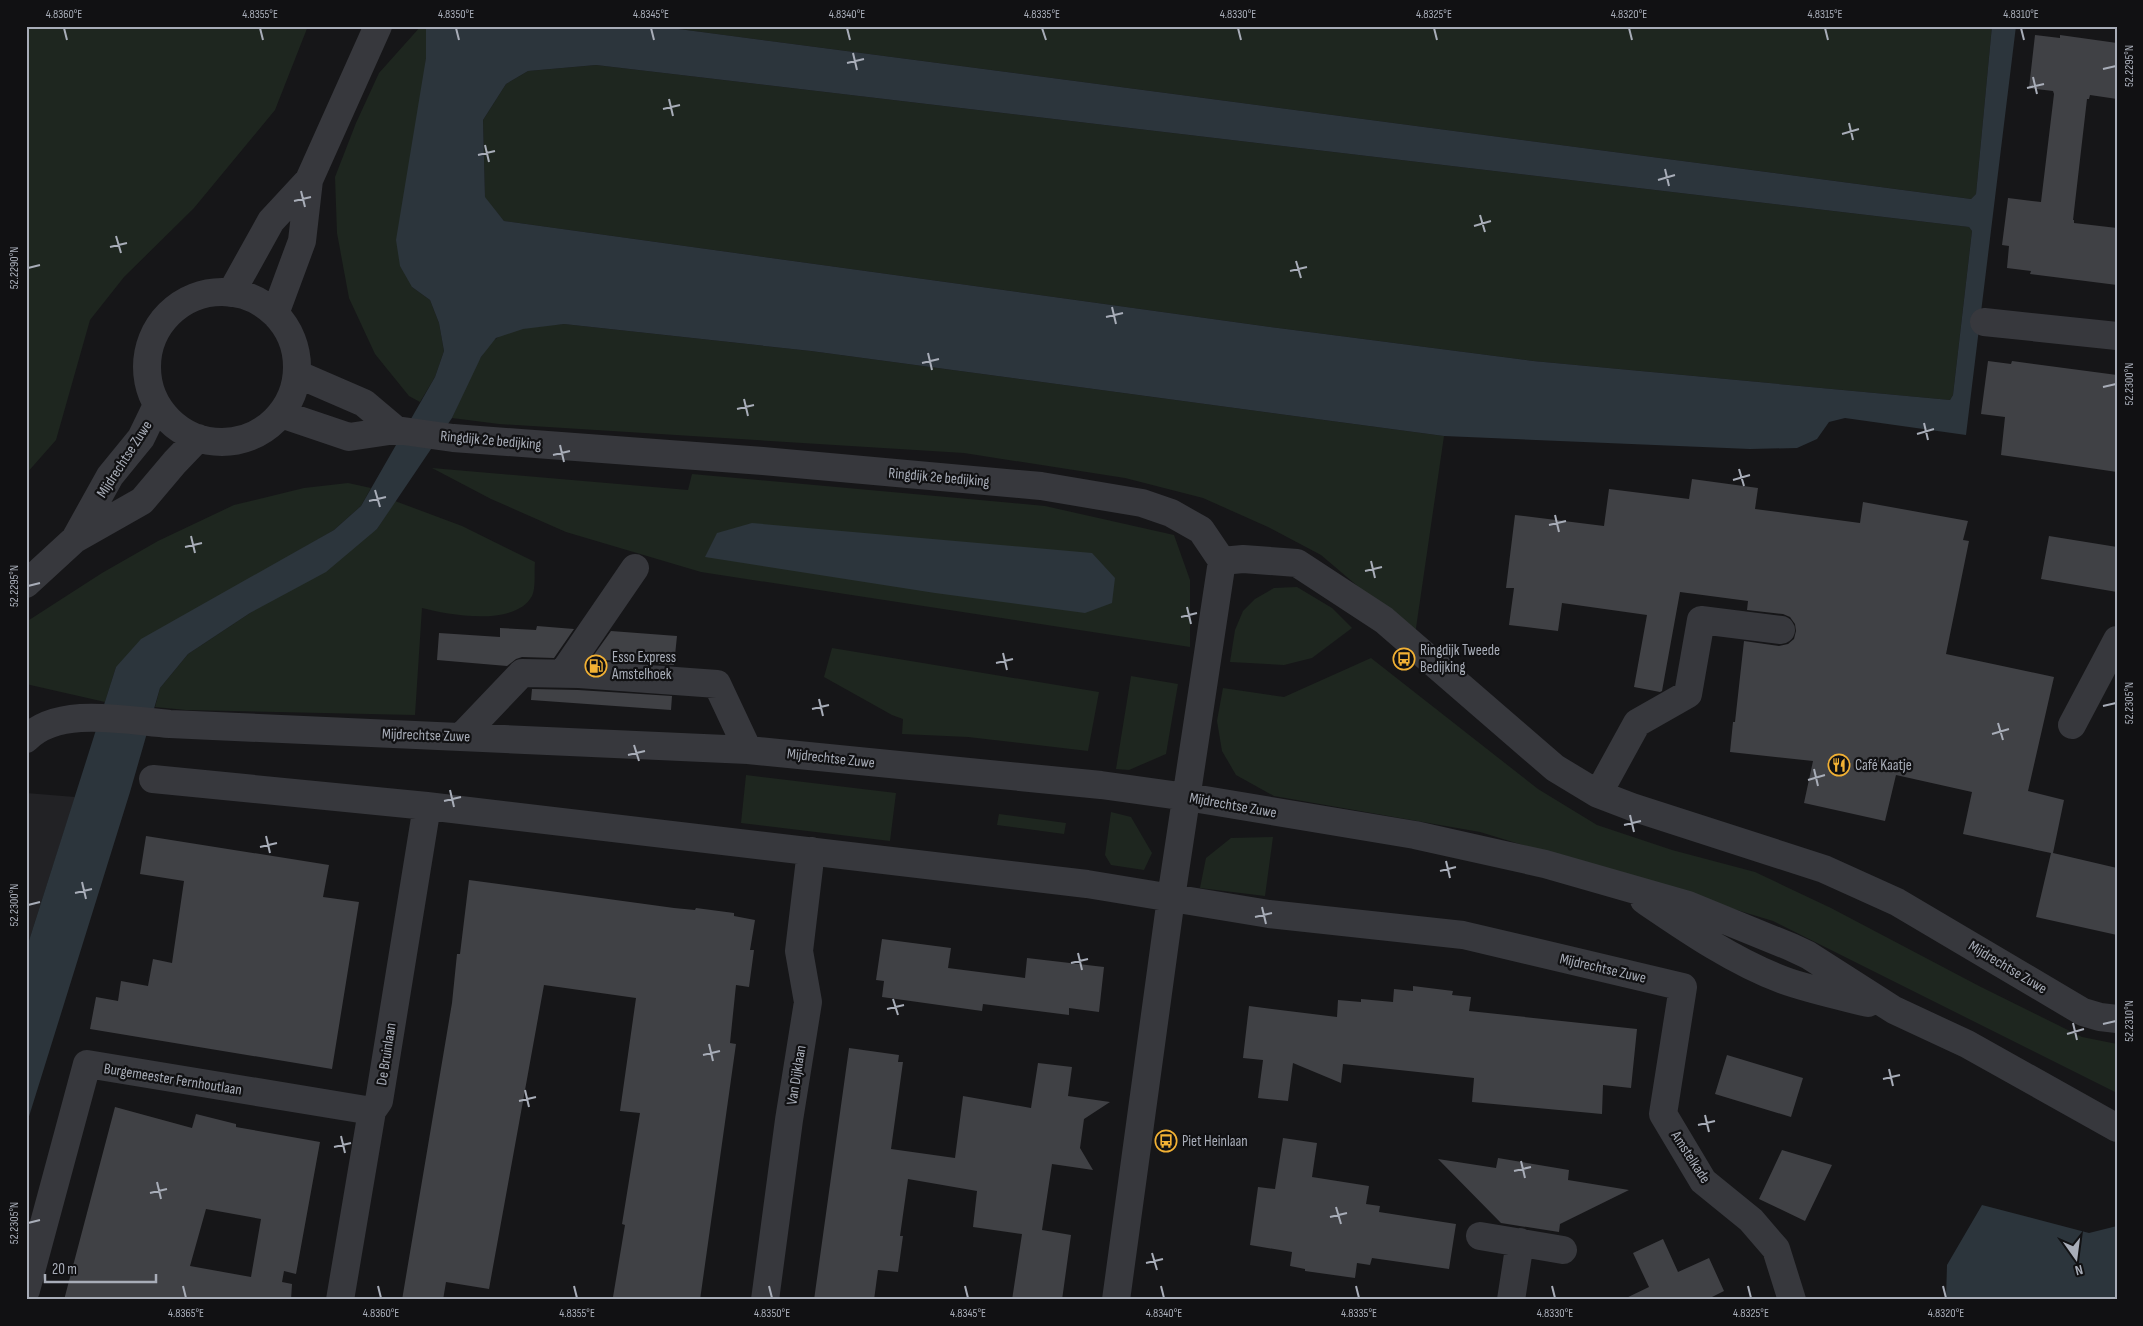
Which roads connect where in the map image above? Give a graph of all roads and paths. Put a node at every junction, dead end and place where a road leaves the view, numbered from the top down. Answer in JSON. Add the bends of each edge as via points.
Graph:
{"nodes":[{"id":1,"x":378,"y":26,"type":"edge"},
{"id":2,"x":309,"y":180,"type":"junction"},
{"id":3,"x":231,"y":293,"type":"junction"},
{"id":4,"x":275,"y":314,"type":"junction"},
{"id":5,"x":1984,"y":322,"type":"dead end"},
{"id":6,"x":2117,"y":336,"type":"edge"},
{"id":7,"x":297,"y":374,"type":"junction"},
{"id":8,"x":157,"y":405,"type":"junction"},
{"id":9,"x":281,"y":414,"type":"junction"},
{"id":10,"x":396,"y":430,"type":"junction"},
{"id":11,"x":198,"y":438,"type":"junction"},
{"id":12,"x":75,"y":539,"type":"junction"},
{"id":13,"x":1222,"y":561,"type":"junction"},
{"id":14,"x":636,"y":568,"type":"dead end"},
{"id":15,"x":26,"y":584,"type":"edge"},
{"id":16,"x":1781,"y":630,"type":"dead end"},
{"id":17,"x":2117,"y":640,"type":"edge"},
{"id":18,"x":563,"y":673,"type":"junction"},
{"id":19,"x":2072,"y":724,"type":"dead end"},
{"id":20,"x":461,"y":737,"type":"junction"},
{"id":21,"x":26,"y":739,"type":"edge"},
{"id":22,"x":748,"y":750,"type":"junction"},
{"id":23,"x":153,"y":779,"type":"dead end"},
{"id":24,"x":1598,"y":794,"type":"junction"},
{"id":25,"x":1187,"y":797,"type":"junction"},
{"id":26,"x":427,"y":806,"type":"junction"},
{"id":27,"x":811,"y":851,"type":"junction"},
{"id":28,"x":1171,"y":898,"type":"junction"},
{"id":29,"x":1683,"y":986,"type":"joint"},
{"id":30,"x":2117,"y":1019,"type":"edge"},
{"id":31,"x":372,"y":1111,"type":"junction"},
{"id":32,"x":2117,"y":1128,"type":"edge"},
{"id":33,"x":1480,"y":1236,"type":"dead end"},
{"id":34,"x":1520,"y":1242,"type":"junction"},
{"id":35,"x":1563,"y":1250,"type":"dead end"},
{"id":36,"x":26,"y":1290,"type":"edge"},
{"id":37,"x":340,"y":1300,"type":"edge"},
{"id":38,"x":765,"y":1300,"type":"edge"},
{"id":39,"x":1116,"y":1300,"type":"edge"},
{"id":40,"x":1511,"y":1300,"type":"edge"},
{"id":41,"x":1792,"y":1300,"type":"edge"}],
"edges":[{"from":1,"to":2,"type":"street"},
{"from":2,"to":3,"type":"street","via":[[271,221]]},
{"from":2,"to":4,"type":"street","via":[[302,241]]},
{"from":3,"to":4,"type":"street","via":[[258,301]]},
{"from":3,"to":8,"type":"street","via":[[204,294],[178,306],[159,326],[149,352],[148,379]]},
{"from":4,"to":7,"type":"street","via":[[288,331],[296,352]]},
{"from":5,"to":6,"type":"street"},
{"from":7,"to":9,"type":"street","via":[[292,395]]},
{"from":7,"to":10,"type":"street","via":[[364,403]]},
{"from":8,"to":11,"type":"street","via":[[176,426]]},
{"from":8,"to":12,"type":"street","name":"Mijdrechtse Zuwe","via":[[140,438],[110,476]]},
{"from":9,"to":10,"type":"street","name":"Ringdijk 2e bedijking","via":[[349,436]]},
{"from":9,"to":11,"type":"street","via":[[264,430],[244,439],[221,442]]},
{"from":10,"to":13,"type":"street","name":"Ringdijk 2e bedijking","via":[[453,438],[1041,486],[1142,503],[1171,513],[1201,530]]},
{"from":11,"to":12,"type":"street","name":"Mijdrechtse Zuwe","via":[[142,501]]},
{"from":12,"to":15,"type":"street","name":"Mijdrechtse Zuwe"},
{"from":13,"to":24,"type":"street","name":"Mijdrechtse Zuwe","via":[[1243,558],[1297,563],[1384,620],[1555,768]]},
{"from":13,"to":25,"type":"street"},
{"from":14,"to":18,"type":"street"},
{"from":16,"to":24,"type":"street","via":[[1701,620],[1688,694],[1637,723]]},
{"from":17,"to":19,"type":"street"},
{"from":18,"to":20,"type":"street","via":[[522,672]]},
{"from":18,"to":22,"type":"street","via":[[717,684]]},
{"from":20,"to":21,"type":"street","name":"Mijdrechtse Zuwe","via":[[92,718],[67,719],[47,725]]},
{"from":20,"to":22,"type":"street","name":"Mijdrechtse Zuwe"},
{"from":22,"to":25,"type":"street","name":"Mijdrechtse Zuwe","via":[[1101,785]]},
{"from":23,"to":26,"type":"street","name":"Mijdrechtse Zuwe"},
{"from":24,"to":30,"type":"street","name":"Mijdrechtse Zuwe","via":[[1824,869],[1898,902],[2083,1012]]},
{"from":25,"to":28,"type":"street"},
{"from":25,"to":32,"type":"street","name":"Mijdrechtse Zuwe","via":[[1416,835],[1545,864],[1688,905],[1800,951],[1894,1010],[1967,1044]]},
{"from":26,"to":27,"type":"street","name":"Mijdrechtse Zuwe"},
{"from":26,"to":31,"type":"street","name":"De Bruinlaan","via":[[379,1101]]},
{"from":27,"to":28,"type":"street","name":"Mijdrechtse Zuwe","via":[[1087,884]]},
{"from":27,"to":38,"type":"street","name":"Van Dijklaan","via":[[799,951],[808,1002]]},
{"from":28,"to":29,"type":"street","name":"Mijdrechtse Zuwe","via":[[1269,914],[1463,935]]},
{"from":28,"to":39,"type":"street"},
{"from":29,"to":41,"type":"street","name":"Amstelkade","via":[[1663,1114],[1704,1182],[1751,1220],[1776,1249]]},
{"from":31,"to":36,"type":"street","name":"Burgemeester Fernhoutlaan","via":[[87,1064]]},
{"from":31,"to":37,"type":"street","name":"De Bruinlaan"},
{"from":33,"to":34,"type":"street"},
{"from":34,"to":35,"type":"street"},
{"from":34,"to":40,"type":"street"}]}
